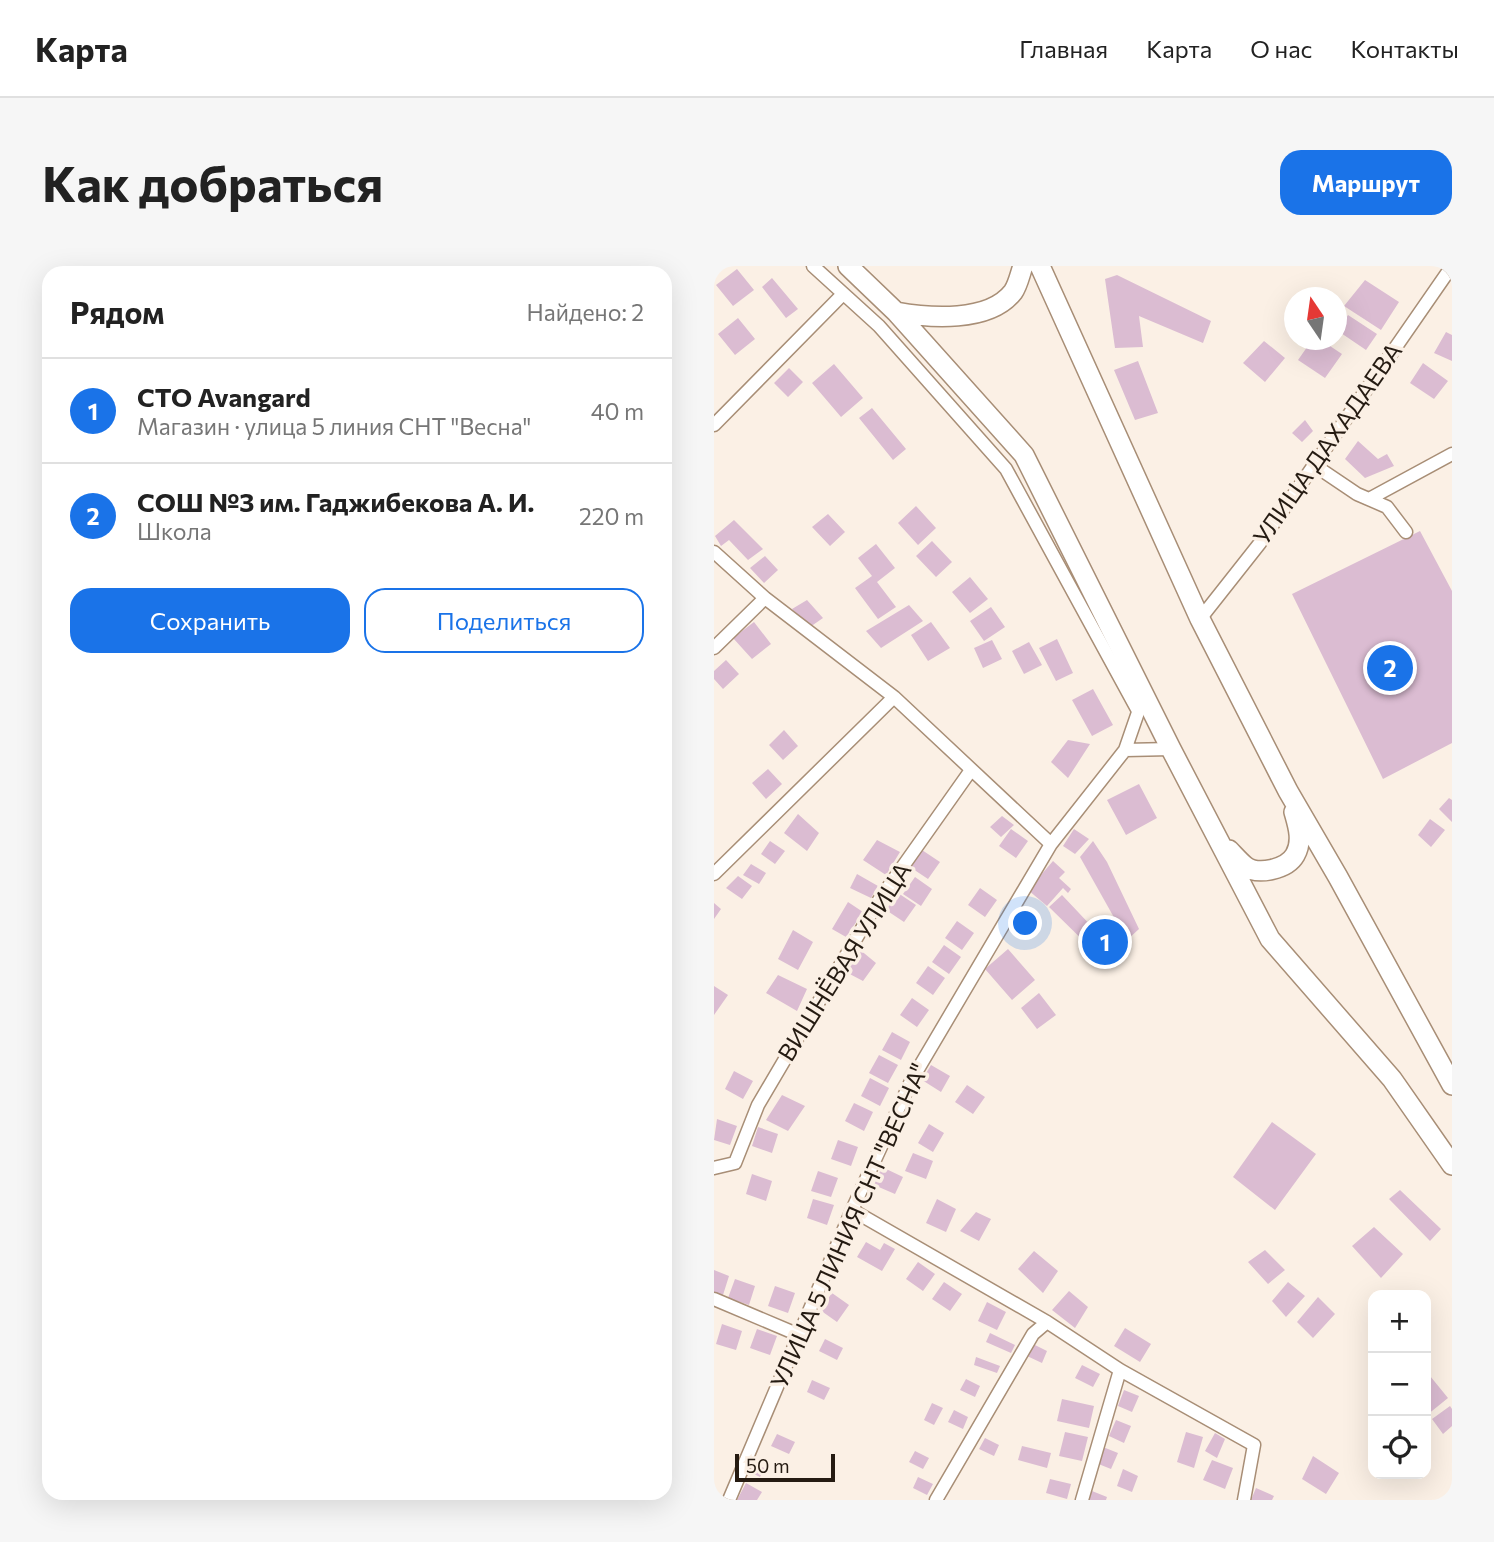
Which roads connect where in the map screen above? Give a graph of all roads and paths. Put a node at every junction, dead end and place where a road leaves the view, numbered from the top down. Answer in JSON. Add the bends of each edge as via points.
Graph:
{"nodes":[{"id":1,"x":813,"y":266,"type":"edge"},
{"id":2,"x":848,"y":266,"type":"edge"},
{"id":3,"x":1023,"y":266,"type":"edge"},
{"id":4,"x":1040,"y":266,"type":"edge"},
{"id":5,"x":1452,"y":266,"type":"edge"},
{"id":6,"x":843,"y":294,"type":"junction"},
{"id":7,"x":896,"y":312,"type":"junction"},
{"id":8,"x":714,"y":425,"type":"edge"},
{"id":9,"x":1452,"y":454,"type":"edge"},
{"id":10,"x":1314,"y":465,"type":"junction"},
{"id":11,"x":1369,"y":499,"type":"junction"},
{"id":12,"x":1406,"y":532,"type":"dead end"},
{"id":13,"x":714,"y":552,"type":"edge"},
{"id":14,"x":765,"y":598,"type":"junction"},
{"id":15,"x":1200,"y":620,"type":"junction"},
{"id":16,"x":714,"y":648,"type":"edge"},
{"id":17,"x":894,"y":697,"type":"junction"},
{"id":18,"x":1141,"y":703,"type":"junction"},
{"id":19,"x":1171,"y":749,"type":"junction"},
{"id":20,"x":1125,"y":750,"type":"junction"},
{"id":21,"x":971,"y":770,"type":"junction"},
{"id":22,"x":1288,"y":791,"type":"junction"},
{"id":23,"x":1216,"y":836,"type":"junction"},
{"id":24,"x":1051,"y":844,"type":"junction"},
{"id":25,"x":714,"y":874,"type":"edge"},
{"id":26,"x":1452,"y":1085,"type":"edge"},
{"id":27,"x":1452,"y":1165,"type":"edge"},
{"id":28,"x":714,"y":1168,"type":"edge"},
{"id":29,"x":852,"y":1210,"type":"junction"},
{"id":30,"x":714,"y":1299,"type":"edge"},
{"id":31,"x":1047,"y":1322,"type":"junction"},
{"id":32,"x":799,"y":1335,"type":"junction"},
{"id":33,"x":1120,"y":1370,"type":"junction"},
{"id":34,"x":729,"y":1500,"type":"edge"},
{"id":35,"x":936,"y":1500,"type":"edge"},
{"id":36,"x":1082,"y":1500,"type":"edge"},
{"id":37,"x":1244,"y":1500,"type":"edge"}],
"edges":[{"from":1,"to":6,"type":"street"},
{"from":2,"to":7,"type":"main road"},
{"from":3,"to":7,"type":"main road","via":[[1012,293],[995,306],[965,316]]},
{"from":4,"to":15,"type":"main road"},
{"from":5,"to":10,"type":"street","name":"УЛИЦА ДАХАДАЕВА"},
{"from":6,"to":8,"type":"street"},
{"from":6,"to":18,"type":"street","via":[[879,326],[1006,469]]},
{"from":7,"to":18,"type":"main road","via":[[1024,455]]},
{"from":9,"to":11,"type":"street"},
{"from":10,"to":11,"type":"street"},
{"from":10,"to":15,"type":"street","name":"УЛИЦА ДАХАДАЕВА"},
{"from":11,"to":12,"type":"street","via":[[1387,507]]},
{"from":13,"to":14,"type":"street"},
{"from":14,"to":16,"type":"street"},
{"from":14,"to":17,"type":"street"},
{"from":15,"to":22,"type":"main road"},
{"from":17,"to":21,"type":"street"},
{"from":17,"to":25,"type":"street"},
{"from":18,"to":19,"type":"main road"},
{"from":18,"to":20,"type":"street","name":"УЛИЦА 5 ЛИНИЯ СНТ \"ВЕСНА\""},
{"from":19,"to":20,"type":"street"},
{"from":19,"to":23,"type":"main road"},
{"from":20,"to":24,"type":"street","name":"УЛИЦА 5 ЛИНИЯ СНТ \"ВЕСНА\""},
{"from":21,"to":24,"type":"street"},
{"from":21,"to":28,"type":"street","name":"ВИШНЁВАЯ УЛИЦА","via":[[877,904],[758,1105],[735,1163]]},
{"from":22,"to":23,"type":"main road","via":[[1300,835],[1295,856],[1282,867],[1247,868]]},
{"from":22,"to":26,"type":"main road"},
{"from":23,"to":27,"type":"main road","via":[[1270,939],[1392,1079]]},
{"from":24,"to":29,"type":"street","name":"УЛИЦА 5 ЛИНИЯ СНТ \"ВЕСНА\"","via":[[911,1081]]},
{"from":29,"to":31,"type":"street"},
{"from":29,"to":32,"type":"street","name":"УЛИЦА 5 ЛИНИЯ СНТ \"ВЕСНА\""},
{"from":30,"to":32,"type":"street"},
{"from":31,"to":33,"type":"street"},
{"from":31,"to":35,"type":"street","via":[[1020,1354]]},
{"from":32,"to":34,"type":"street","name":"УЛИЦА 5 ЛИНИЯ СНТ \"ВЕСНА\""},
{"from":33,"to":36,"type":"street"},
{"from":33,"to":37,"type":"street","via":[[1254,1445]]}]}
